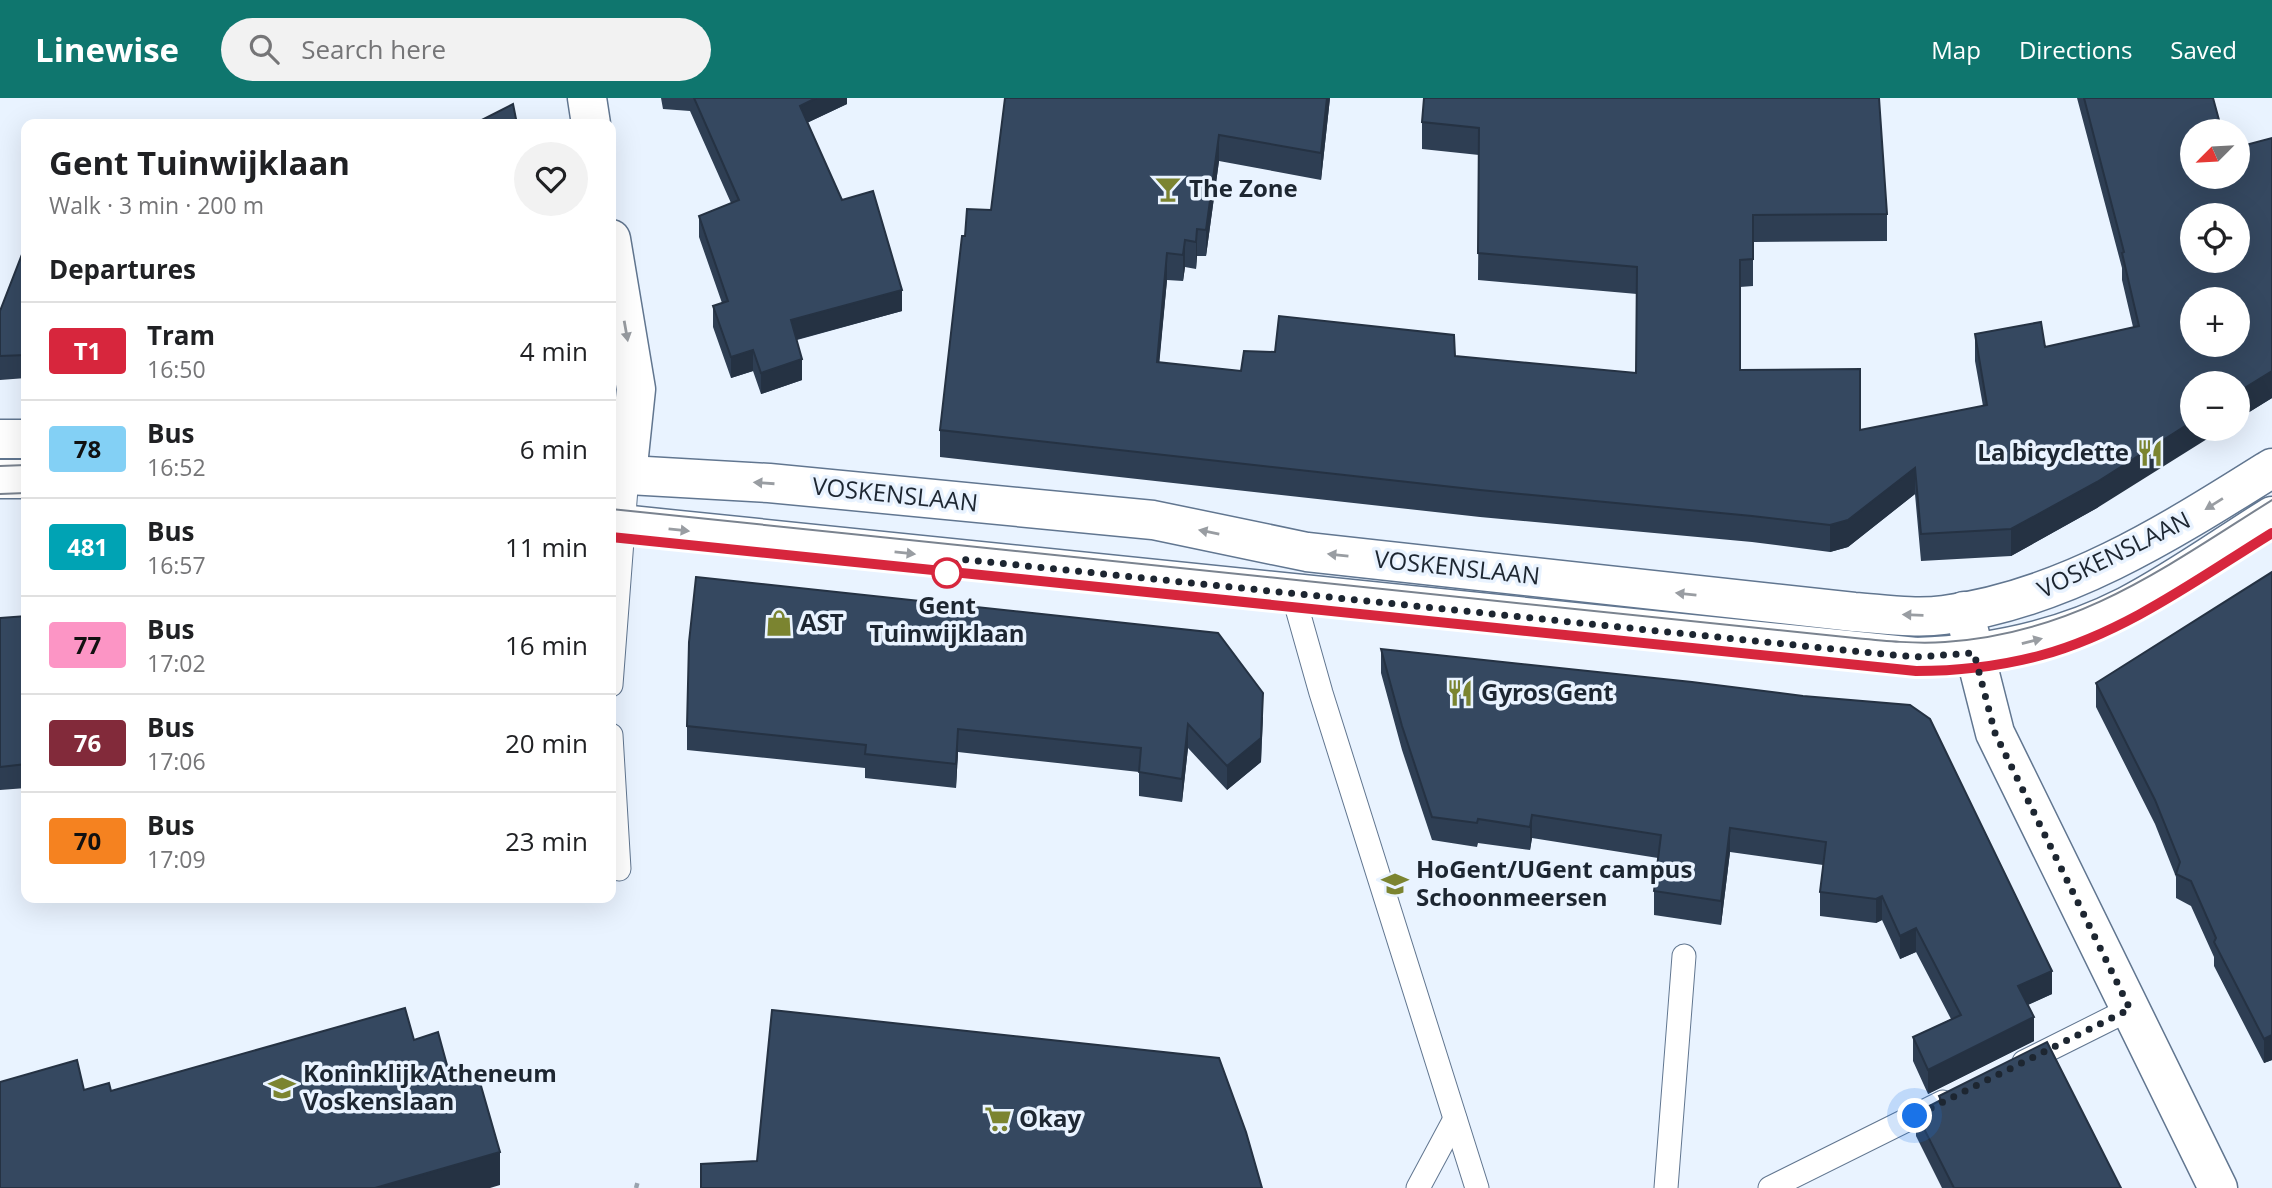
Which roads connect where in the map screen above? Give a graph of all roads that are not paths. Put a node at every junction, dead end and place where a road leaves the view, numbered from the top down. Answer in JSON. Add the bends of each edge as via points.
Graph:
{"nodes":[{"id":1,"x":587,"y":98,"type":"edge"},
{"id":2,"x":590,"y":119,"type":"edge"},
{"id":3,"x":616,"y":269,"type":"edge"},
{"id":4,"x":0,"y":439,"type":"edge"},
{"id":5,"x":21,"y":439,"type":"edge"},
{"id":6,"x":2272,"y":468,"type":"edge"},
{"id":7,"x":619,"y":474,"type":"edge"},
{"id":8,"x":0,"y":479,"type":"edge"},
{"id":9,"x":21,"y":479,"type":"edge"},
{"id":10,"x":2272,"y":516,"type":"edge"},
{"id":11,"x":616,"y":524,"type":"edge"},
{"id":12,"x":1293,"y":594,"type":"junction"},
{"id":13,"x":1964,"y":611,"type":"junction"},
{"id":14,"x":1974,"y":653,"type":"junction"},
{"id":15,"x":616,"y":819,"type":"edge"},
{"id":16,"x":619,"y":869,"type":"dead end"},
{"id":17,"x":1684,"y":956,"type":"dead end"},
{"id":18,"x":2130,"y":1009,"type":"junction"},
{"id":19,"x":2006,"y":1070,"type":"edge"},
{"id":20,"x":1957,"y":1095,"type":"edge"},
{"id":21,"x":1455,"y":1119,"type":"junction"},
{"id":22,"x":1799,"y":1182,"type":"edge"},
{"id":23,"x":1418,"y":1188,"type":"edge"},
{"id":24,"x":1477,"y":1188,"type":"edge"},
{"id":25,"x":1666,"y":1188,"type":"edge"},
{"id":26,"x":1770,"y":1188,"type":"edge"},
{"id":27,"x":2218,"y":1188,"type":"edge"}],
"edges":[{"from":1,"to":2,"type":"street"},
{"from":3,"to":7,"type":"street","one_way":true,"via":[[636,389]]},
{"from":4,"to":5,"type":"street"},
{"from":6,"to":13,"type":"street","name":"VOSKENSLAAN","one_way":true,"via":[[2200,513],[2086,573],[2038,594]]},
{"from":7,"to":11,"type":"lane"},
{"from":13,"to":7,"type":"street","name":"VOSKENSLAAN","one_way":true,"via":[[1919,616],[1854,612],[1307,552],[1153,520],[769,483]]},
{"from":8,"to":9,"type":"street"},
{"from":14,"to":10,"type":"street","name":"VOSKENSLAAN","one_way":true,"via":[[2054,636],[2098,619]]},
{"from":11,"to":12,"type":"street","name":"VOSKENSLAAN","one_way":true},
{"from":12,"to":14,"type":"street","name":"VOSKENSLAAN","via":[[1916,657]]},
{"from":12,"to":21,"type":"lane"},
{"from":13,"to":14,"type":"street"},
{"from":14,"to":18,"type":"street","via":[[1995,733]]},
{"from":15,"to":16,"type":"lane"},
{"from":17,"to":25,"type":"lane"},
{"from":18,"to":19,"type":"lane"},
{"from":18,"to":27,"type":"street"},
{"from":20,"to":22,"type":"lane"},
{"from":21,"to":23,"type":"lane"},
{"from":21,"to":24,"type":"lane"},
{"from":22,"to":26,"type":"lane"}]}
